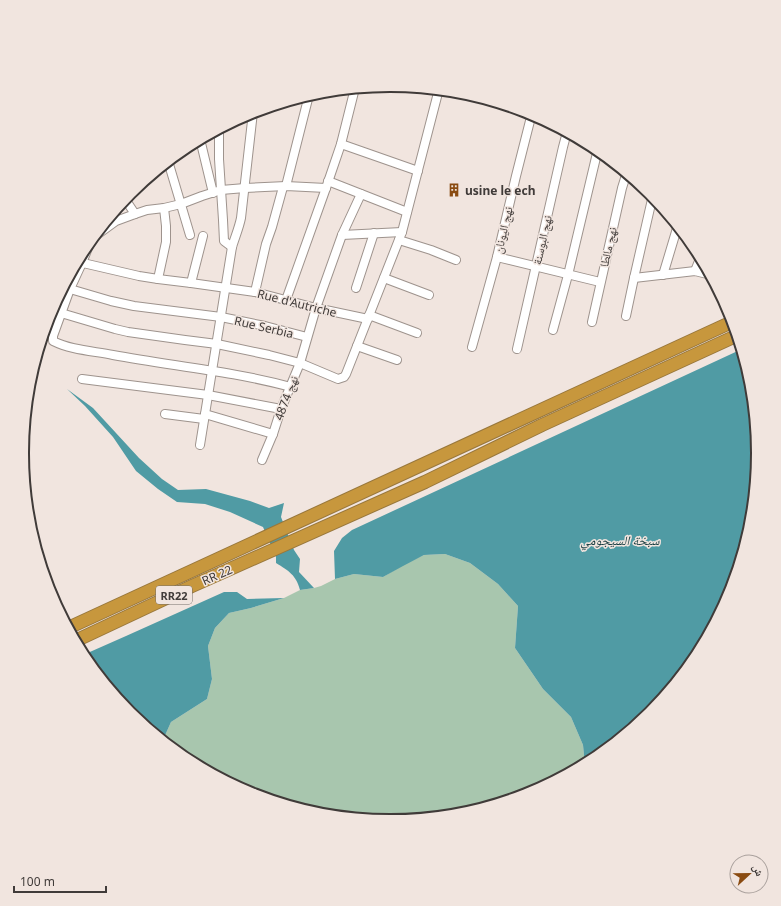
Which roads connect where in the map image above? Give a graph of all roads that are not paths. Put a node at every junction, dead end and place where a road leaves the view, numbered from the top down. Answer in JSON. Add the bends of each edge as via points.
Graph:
{"nodes":[{"id":1,"x":354,"y":94,"type":"edge"},
{"id":2,"x":437,"y":95,"type":"edge"},
{"id":3,"x":306,"y":102,"type":"edge"},
{"id":4,"x":252,"y":119,"type":"edge"},
{"id":5,"x":530,"y":120,"type":"edge"},
{"id":6,"x":219,"y":135,"type":"edge"},
{"id":7,"x":566,"y":137,"type":"edge"},
{"id":8,"x":341,"y":144,"type":"junction"},
{"id":9,"x":201,"y":145,"type":"edge"},
{"id":10,"x":596,"y":156,"type":"edge"},
{"id":11,"x":170,"y":166,"type":"edge"},
{"id":12,"x":418,"y":170,"type":"junction"},
{"id":13,"x":625,"y":178,"type":"edge"},
{"id":14,"x":327,"y":185,"type":"junction"},
{"id":15,"x":285,"y":187,"type":"junction"},
{"id":16,"x":245,"y":188,"type":"junction"},
{"id":17,"x":221,"y":190,"type":"junction"},
{"id":18,"x":213,"y":193,"type":"junction"},
{"id":19,"x":361,"y":194,"type":"junction"},
{"id":20,"x":651,"y":203,"type":"edge"},
{"id":21,"x":129,"y":204,"type":"edge"},
{"id":22,"x":181,"y":204,"type":"junction"},
{"id":23,"x":164,"y":208,"type":"junction"},
{"id":24,"x":406,"y":212,"type":"junction"},
{"id":25,"x":135,"y":214,"type":"junction"},
{"id":26,"x":111,"y":225,"type":"edge"},
{"id":27,"x":676,"y":232,"type":"edge"},
{"id":28,"x":374,"y":233,"type":"junction"},
{"id":29,"x":190,"y":235,"type":"dead end"},
{"id":30,"x":342,"y":235,"type":"junction"},
{"id":31,"x":203,"y":236,"type":"dead end"},
{"id":32,"x":400,"y":236,"type":"junction"},
{"id":33,"x":232,"y":247,"type":"junction"},
{"id":34,"x":497,"y":257,"type":"junction"},
{"id":35,"x":456,"y":260,"type":"dead end"},
{"id":36,"x":82,"y":263,"type":"edge"},
{"id":37,"x":698,"y":263,"type":"edge"},
{"id":38,"x":536,"y":267,"type":"junction"},
{"id":39,"x":80,"y":268,"type":"edge"},
{"id":40,"x":695,"y":271,"type":"junction"},
{"id":41,"x":705,"y":273,"type":"edge"},
{"id":42,"x":568,"y":275,"type":"junction"},
{"id":43,"x":663,"y":275,"type":"junction"},
{"id":44,"x":384,"y":278,"type":"junction"},
{"id":45,"x":634,"y":278,"type":"junction"},
{"id":46,"x":158,"y":279,"type":"junction"},
{"id":47,"x":600,"y":282,"type":"junction"},
{"id":48,"x":191,"y":283,"type":"junction"},
{"id":49,"x":226,"y":288,"type":"junction"},
{"id":50,"x":356,"y":288,"type":"dead end"},
{"id":51,"x":70,"y":289,"type":"junction"},
{"id":52,"x":255,"y":292,"type":"junction"},
{"id":53,"x":429,"y":295,"type":"dead end"},
{"id":54,"x":286,"y":300,"type":"junction"},
{"id":55,"x":316,"y":308,"type":"junction"},
{"id":56,"x":61,"y":313,"type":"junction"},
{"id":57,"x":626,"y":316,"type":"dead end"},
{"id":58,"x":221,"y":317,"type":"junction"},
{"id":59,"x":369,"y":317,"type":"junction"},
{"id":60,"x":592,"y":322,"type":"dead end"},
{"id":61,"x":728,"y":324,"type":"edge"},
{"id":62,"x":553,"y":330,"type":"dead end"},
{"id":63,"x":417,"y":333,"type":"dead end"},
{"id":64,"x":307,"y":337,"type":"junction"},
{"id":65,"x":733,"y":337,"type":"edge"},
{"id":66,"x":217,"y":344,"type":"junction"},
{"id":67,"x":356,"y":346,"type":"junction"},
{"id":68,"x":472,"y":347,"type":"dead end"},
{"id":69,"x":517,"y":349,"type":"dead end"},
{"id":70,"x":397,"y":360,"type":"dead end"},
{"id":71,"x":300,"y":363,"type":"junction"},
{"id":72,"x":212,"y":370,"type":"junction"},
{"id":73,"x":82,"y":379,"type":"dead end"},
{"id":74,"x":291,"y":387,"type":"junction"},
{"id":75,"x":208,"y":395,"type":"junction"},
{"id":76,"x":281,"y":409,"type":"junction"},
{"id":77,"x":164,"y":414,"type":"dead end"},
{"id":78,"x":205,"y":417,"type":"junction"},
{"id":79,"x":273,"y":434,"type":"junction"},
{"id":80,"x":200,"y":445,"type":"dead end"},
{"id":81,"x":262,"y":460,"type":"dead end"},
{"id":82,"x":73,"y":626,"type":"edge"},
{"id":83,"x":80,"y":639,"type":"edge"}],
"edges":[{"from":1,"to":8,"type":"street"},
{"from":2,"to":12,"type":"street"},
{"from":3,"to":15,"type":"street"},
{"from":4,"to":16,"type":"street"},
{"from":5,"to":34,"type":"street","name":"نهج اليونان"},
{"from":6,"to":17,"type":"street"},
{"from":7,"to":38,"type":"street","name":"نهج البوسنة"},
{"from":8,"to":12,"type":"street"},
{"from":8,"to":14,"type":"street"},
{"from":9,"to":18,"type":"street"},
{"from":10,"to":42,"type":"street"},
{"from":11,"to":22,"type":"street"},
{"from":12,"to":24,"type":"street"},
{"from":13,"to":47,"type":"street","name":"نهج مالطا"},
{"from":14,"to":15,"type":"street"},
{"from":14,"to":19,"type":"street"},
{"from":14,"to":54,"type":"street"},
{"from":15,"to":16,"type":"street"},
{"from":15,"to":52,"type":"street","via":[[266,244]]},
{"from":16,"to":17,"type":"street"},
{"from":16,"to":33,"type":"street","via":[[239,228]]},
{"from":17,"to":18,"type":"street"},
{"from":17,"to":33,"type":"street","via":[[224,240]]},
{"from":18,"to":22,"type":"street"},
{"from":19,"to":24,"type":"street"},
{"from":19,"to":30,"type":"street","name":"نهج 4874"},
{"from":20,"to":45,"type":"street"},
{"from":21,"to":25,"type":"street"},
{"from":22,"to":23,"type":"street"},
{"from":22,"to":29,"type":"street"},
{"from":23,"to":25,"type":"street"},
{"from":23,"to":46,"type":"street","via":[[166,242]]},
{"from":24,"to":32,"type":"street"},
{"from":25,"to":26,"type":"street"},
{"from":27,"to":43,"type":"street"},
{"from":28,"to":30,"type":"street"},
{"from":28,"to":32,"type":"street"},
{"from":28,"to":50,"type":"street"},
{"from":30,"to":55,"type":"street","name":"نهج 4874"},
{"from":31,"to":48,"type":"street"},
{"from":32,"to":35,"type":"street"},
{"from":32,"to":44,"type":"street"},
{"from":33,"to":49,"type":"street"},
{"from":34,"to":38,"type":"street"},
{"from":34,"to":68,"type":"street","name":"نهج اليونان"},
{"from":36,"to":46,"type":"street","name":"Rue d'Autriche"},
{"from":37,"to":40,"type":"street"},
{"from":38,"to":42,"type":"street"},
{"from":38,"to":69,"type":"street","name":"نهج البوسنة"},
{"from":39,"to":51,"type":"street"},
{"from":40,"to":41,"type":"street"},
{"from":40,"to":43,"type":"street"},
{"from":42,"to":47,"type":"street"},
{"from":42,"to":62,"type":"street"},
{"from":43,"to":45,"type":"street"},
{"from":44,"to":53,"type":"street"},
{"from":44,"to":59,"type":"street"},
{"from":45,"to":57,"type":"street"},
{"from":46,"to":48,"type":"street","name":"Rue d'Autriche"},
{"from":47,"to":60,"type":"street","name":"نهج مالطا"},
{"from":48,"to":49,"type":"street","name":"Rue d'Autriche"},
{"from":49,"to":52,"type":"street","name":"Rue d'Autriche"},
{"from":49,"to":58,"type":"street"},
{"from":51,"to":56,"type":"street"},
{"from":51,"to":58,"type":"street","name":"Rue Serbia","via":[[134,306]]},
{"from":52,"to":54,"type":"street","name":"Rue d'Autriche"},
{"from":54,"to":55,"type":"street","name":"Rue d'Autriche"},
{"from":55,"to":59,"type":"street","name":"Rue d'Autriche"},
{"from":55,"to":64,"type":"street","name":"نهج 4874"},
{"from":56,"to":66,"type":"street","via":[[115,329]]},
{"from":56,"to":72,"type":"street","via":[[52,336],[58,343],[147,362]]},
{"from":58,"to":64,"type":"street","name":"Rue Serbia"},
{"from":58,"to":66,"type":"street"},
{"from":59,"to":63,"type":"street","name":"Rue d'Autriche"},
{"from":59,"to":67,"type":"street"},
{"from":61,"to":82,"type":"highway"},
{"from":64,"to":71,"type":"street","name":"نهج 4874"},
{"from":65,"to":83,"type":"highway","name":"RR 22","number":"RR22","via":[[425,482]]},
{"from":66,"to":71,"type":"street"},
{"from":66,"to":72,"type":"street"},
{"from":67,"to":70,"type":"street"},
{"from":67,"to":71,"type":"street","via":[[346,374],[338,379]]},
{"from":71,"to":74,"type":"street","name":"نهج 4874"},
{"from":72,"to":74,"type":"street"},
{"from":72,"to":75,"type":"street"},
{"from":73,"to":75,"type":"street"},
{"from":74,"to":76,"type":"street","name":"نهج 4874"},
{"from":75,"to":76,"type":"street"},
{"from":75,"to":78,"type":"street"},
{"from":76,"to":79,"type":"street","name":"نهج 4874"},
{"from":77,"to":78,"type":"street"},
{"from":78,"to":79,"type":"street"},
{"from":78,"to":80,"type":"street"},
{"from":79,"to":81,"type":"street","name":"نهج 4874"}]}
